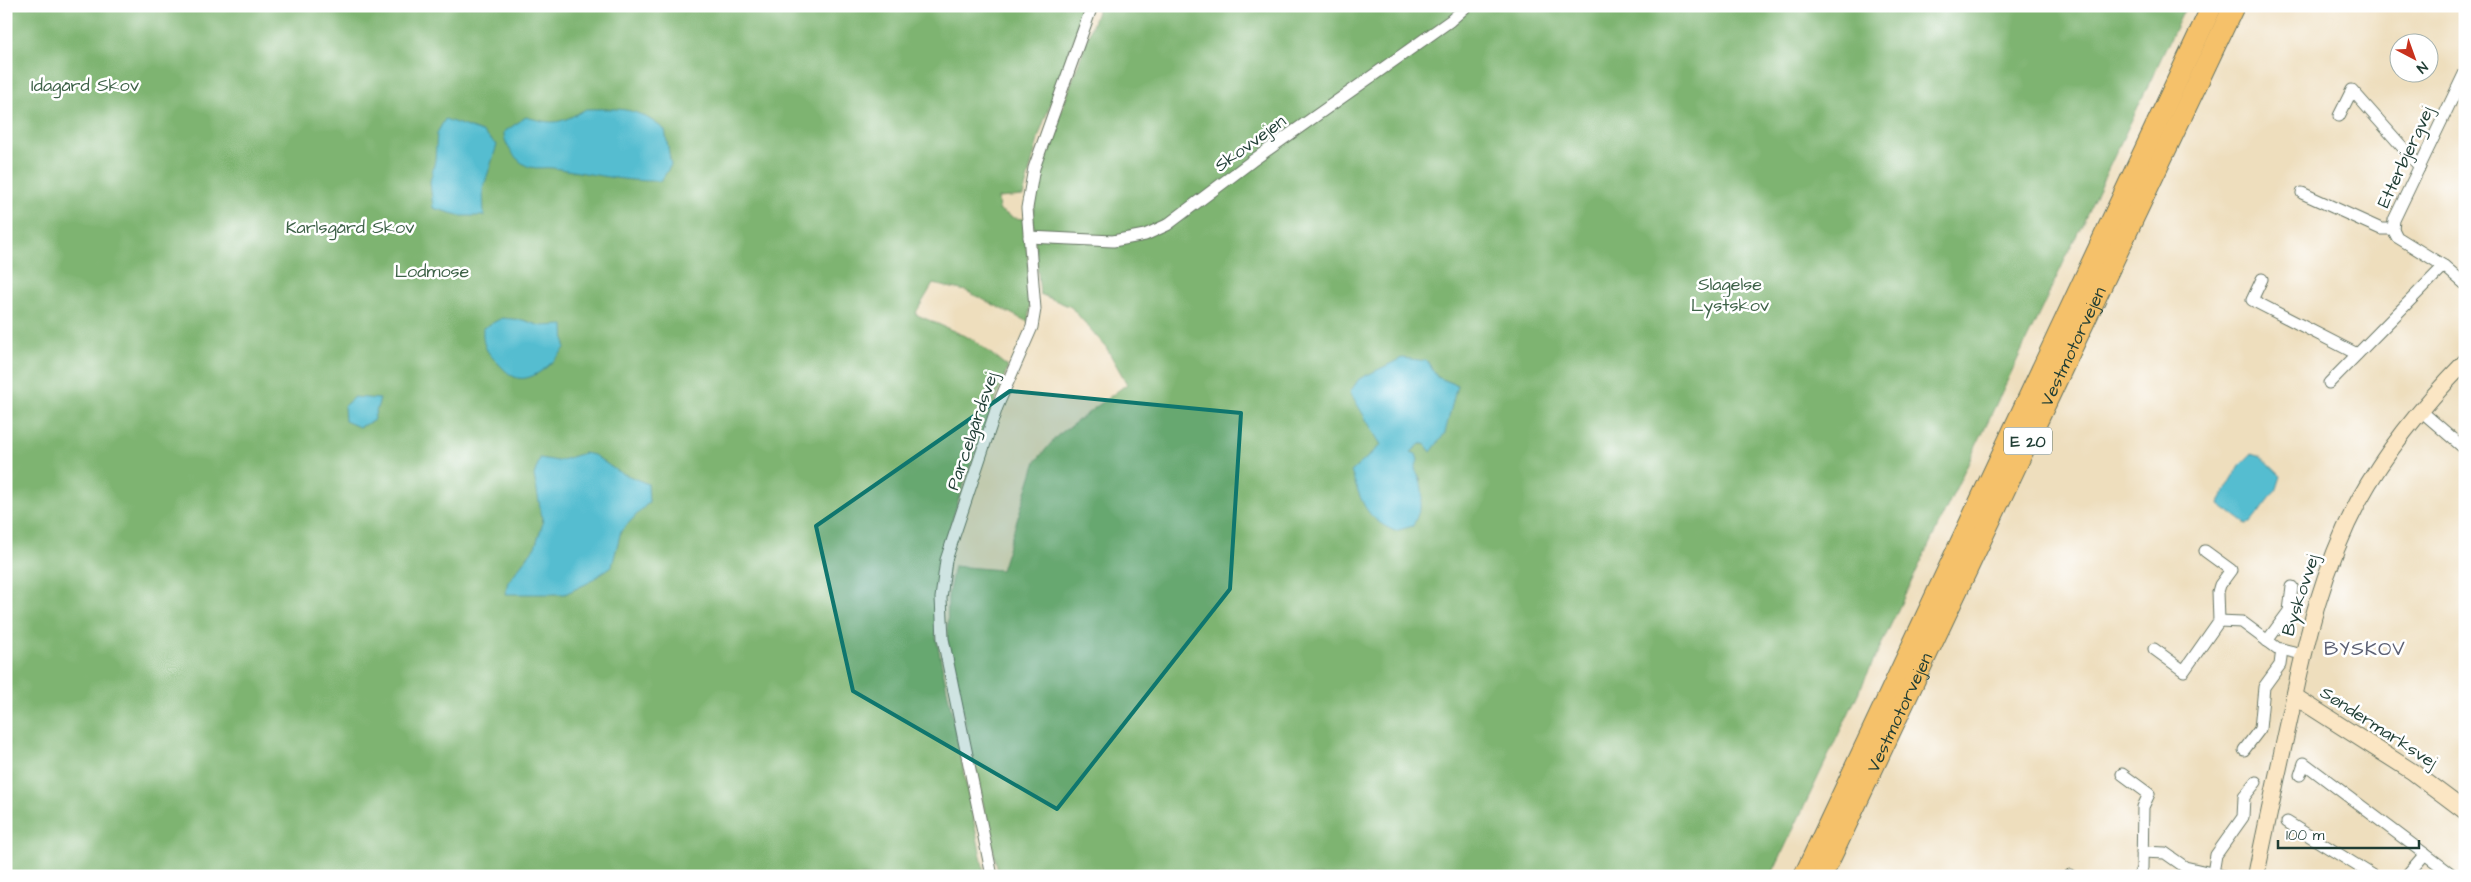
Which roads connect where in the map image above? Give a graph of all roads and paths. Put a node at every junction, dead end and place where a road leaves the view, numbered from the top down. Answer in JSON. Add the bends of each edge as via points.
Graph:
{"nodes":[{"id":1,"x":1092,"y":6,"type":"edge"},
{"id":2,"x":1467,"y":6,"type":"edge"},
{"id":3,"x":2212,"y":6,"type":"edge"},
{"id":4,"x":2234,"y":6,"type":"edge"},
{"id":5,"x":2465,"y":72,"type":"edge"},
{"id":6,"x":2339,"y":116,"type":"dead end"},
{"id":7,"x":2420,"y":167,"type":"junction"},
{"id":8,"x":2302,"y":193,"type":"dead end"},
{"id":9,"x":2393,"y":229,"type":"junction"},
{"id":10,"x":1029,"y":237,"type":"junction"},
{"id":11,"x":2444,"y":266,"type":"junction"},
{"id":12,"x":2262,"y":280,"type":"dead end"},
{"id":13,"x":2465,"y":284,"type":"edge"},
{"id":14,"x":2357,"y":354,"type":"junction"},
{"id":15,"x":2465,"y":362,"type":"edge"},
{"id":16,"x":2328,"y":383,"type":"dead end"},
{"id":17,"x":2420,"y":410,"type":"junction"},
{"id":18,"x":2465,"y":449,"type":"edge"},
{"id":19,"x":2205,"y":550,"type":"dead end"},
{"id":20,"x":2292,"y":587,"type":"dead end"},
{"id":21,"x":2219,"y":621,"type":"junction"},
{"id":22,"x":2267,"y":641,"type":"junction"},
{"id":23,"x":2154,"y":649,"type":"dead end"},
{"id":24,"x":2282,"y":649,"type":"junction"},
{"id":25,"x":2302,"y":654,"type":"junction"},
{"id":26,"x":2294,"y":696,"type":"junction"},
{"id":27,"x":2244,"y":750,"type":"dead end"},
{"id":28,"x":2122,"y":774,"type":"dead end"},
{"id":29,"x":2300,"y":775,"type":"dead end"},
{"id":30,"x":2256,"y":782,"type":"dead end"},
{"id":31,"x":2465,"y":811,"type":"edge"},
{"id":32,"x":2287,"y":822,"type":"dead end"},
{"id":33,"x":2142,"y":852,"type":"junction"},
{"id":34,"x":2425,"y":854,"type":"junction"},
{"id":35,"x":2213,"y":873,"type":"junction"},
{"id":36,"x":992,"y":876,"type":"edge"},
{"id":37,"x":1804,"y":876,"type":"edge"},
{"id":38,"x":1822,"y":876,"type":"edge"},
{"id":39,"x":2139,"y":876,"type":"edge"},
{"id":40,"x":2225,"y":876,"type":"edge"},
{"id":41,"x":2256,"y":876,"type":"edge"},
{"id":42,"x":2374,"y":876,"type":"edge"},
{"id":43,"x":2406,"y":876,"type":"edge"},
{"id":44,"x":2454,"y":876,"type":"edge"}],
"edges":[{"from":1,"to":10,"type":"street","name":"Parcelgårdsvej","via":[[1034,168],[1027,208]]},
{"from":2,"to":10,"type":"street","name":"Skovvejen","via":[[1167,225],[1145,235],[1113,241]]},
{"from":3,"to":37,"type":"highway","name":"Vestmotorvejen","number":"E 20"},
{"from":4,"to":38,"type":"highway","name":"Vestmotorvejen","number":"E 20"},
{"from":5,"to":7,"type":"street","name":"Etterbjergvej"},
{"from":6,"to":7,"type":"street","via":[[2352,90]]},
{"from":7,"to":9,"type":"street","name":"Etterbjergvej","via":[[2394,220]]},
{"from":8,"to":9,"type":"street","via":[[2381,229]]},
{"from":9,"to":11,"type":"street","name":"Etterbjergvej","via":[[2397,237]]},
{"from":10,"to":36,"type":"street","name":"Parcelgårdsvej","via":[[1035,309],[1032,327],[991,425],[946,560],[941,598],[943,639]]},
{"from":11,"to":13,"type":"street","name":"Etterbjergvej"},
{"from":11,"to":14,"type":"street"},
{"from":12,"to":14,"type":"street","via":[[2252,300]]},
{"from":14,"to":16,"type":"street"},
{"from":15,"to":17,"type":"main road","name":"Byskovvej"},
{"from":17,"to":18,"type":"street"},
{"from":17,"to":25,"type":"main road","name":"Byskovvej","via":[[2359,500],[2322,585]]},
{"from":19,"to":21,"type":"street","via":[[2232,570],[2218,592]]},
{"from":20,"to":22,"type":"street","via":[[2289,611]]},
{"from":21,"to":22,"type":"street","via":[[2242,622]]},
{"from":21,"to":23,"type":"street","via":[[2184,671]]},
{"from":22,"to":24,"type":"street"},
{"from":24,"to":25,"type":"street"},
{"from":24,"to":27,"type":"street","via":[[2280,665],[2264,687],[2260,728]]},
{"from":25,"to":26,"type":"main road","name":"Byskovvej"},
{"from":26,"to":31,"type":"main road","name":"Søndermarksvej","via":[[2413,772]]},
{"from":26,"to":41,"type":"main road","name":"Byskovvej"},
{"from":28,"to":33,"type":"street","via":[[2149,794],[2143,807]]},
{"from":29,"to":34,"type":"street","via":[[2304,763]]},
{"from":30,"to":35,"type":"street","via":[[2244,797],[2243,817],[2216,855]]},
{"from":32,"to":42,"type":"street"},
{"from":33,"to":35,"type":"street","via":[[2165,853],[2184,867]]},
{"from":33,"to":39,"type":"street"},
{"from":34,"to":43,"type":"street"},
{"from":34,"to":44,"type":"street"},
{"from":35,"to":40,"type":"street"}]}
